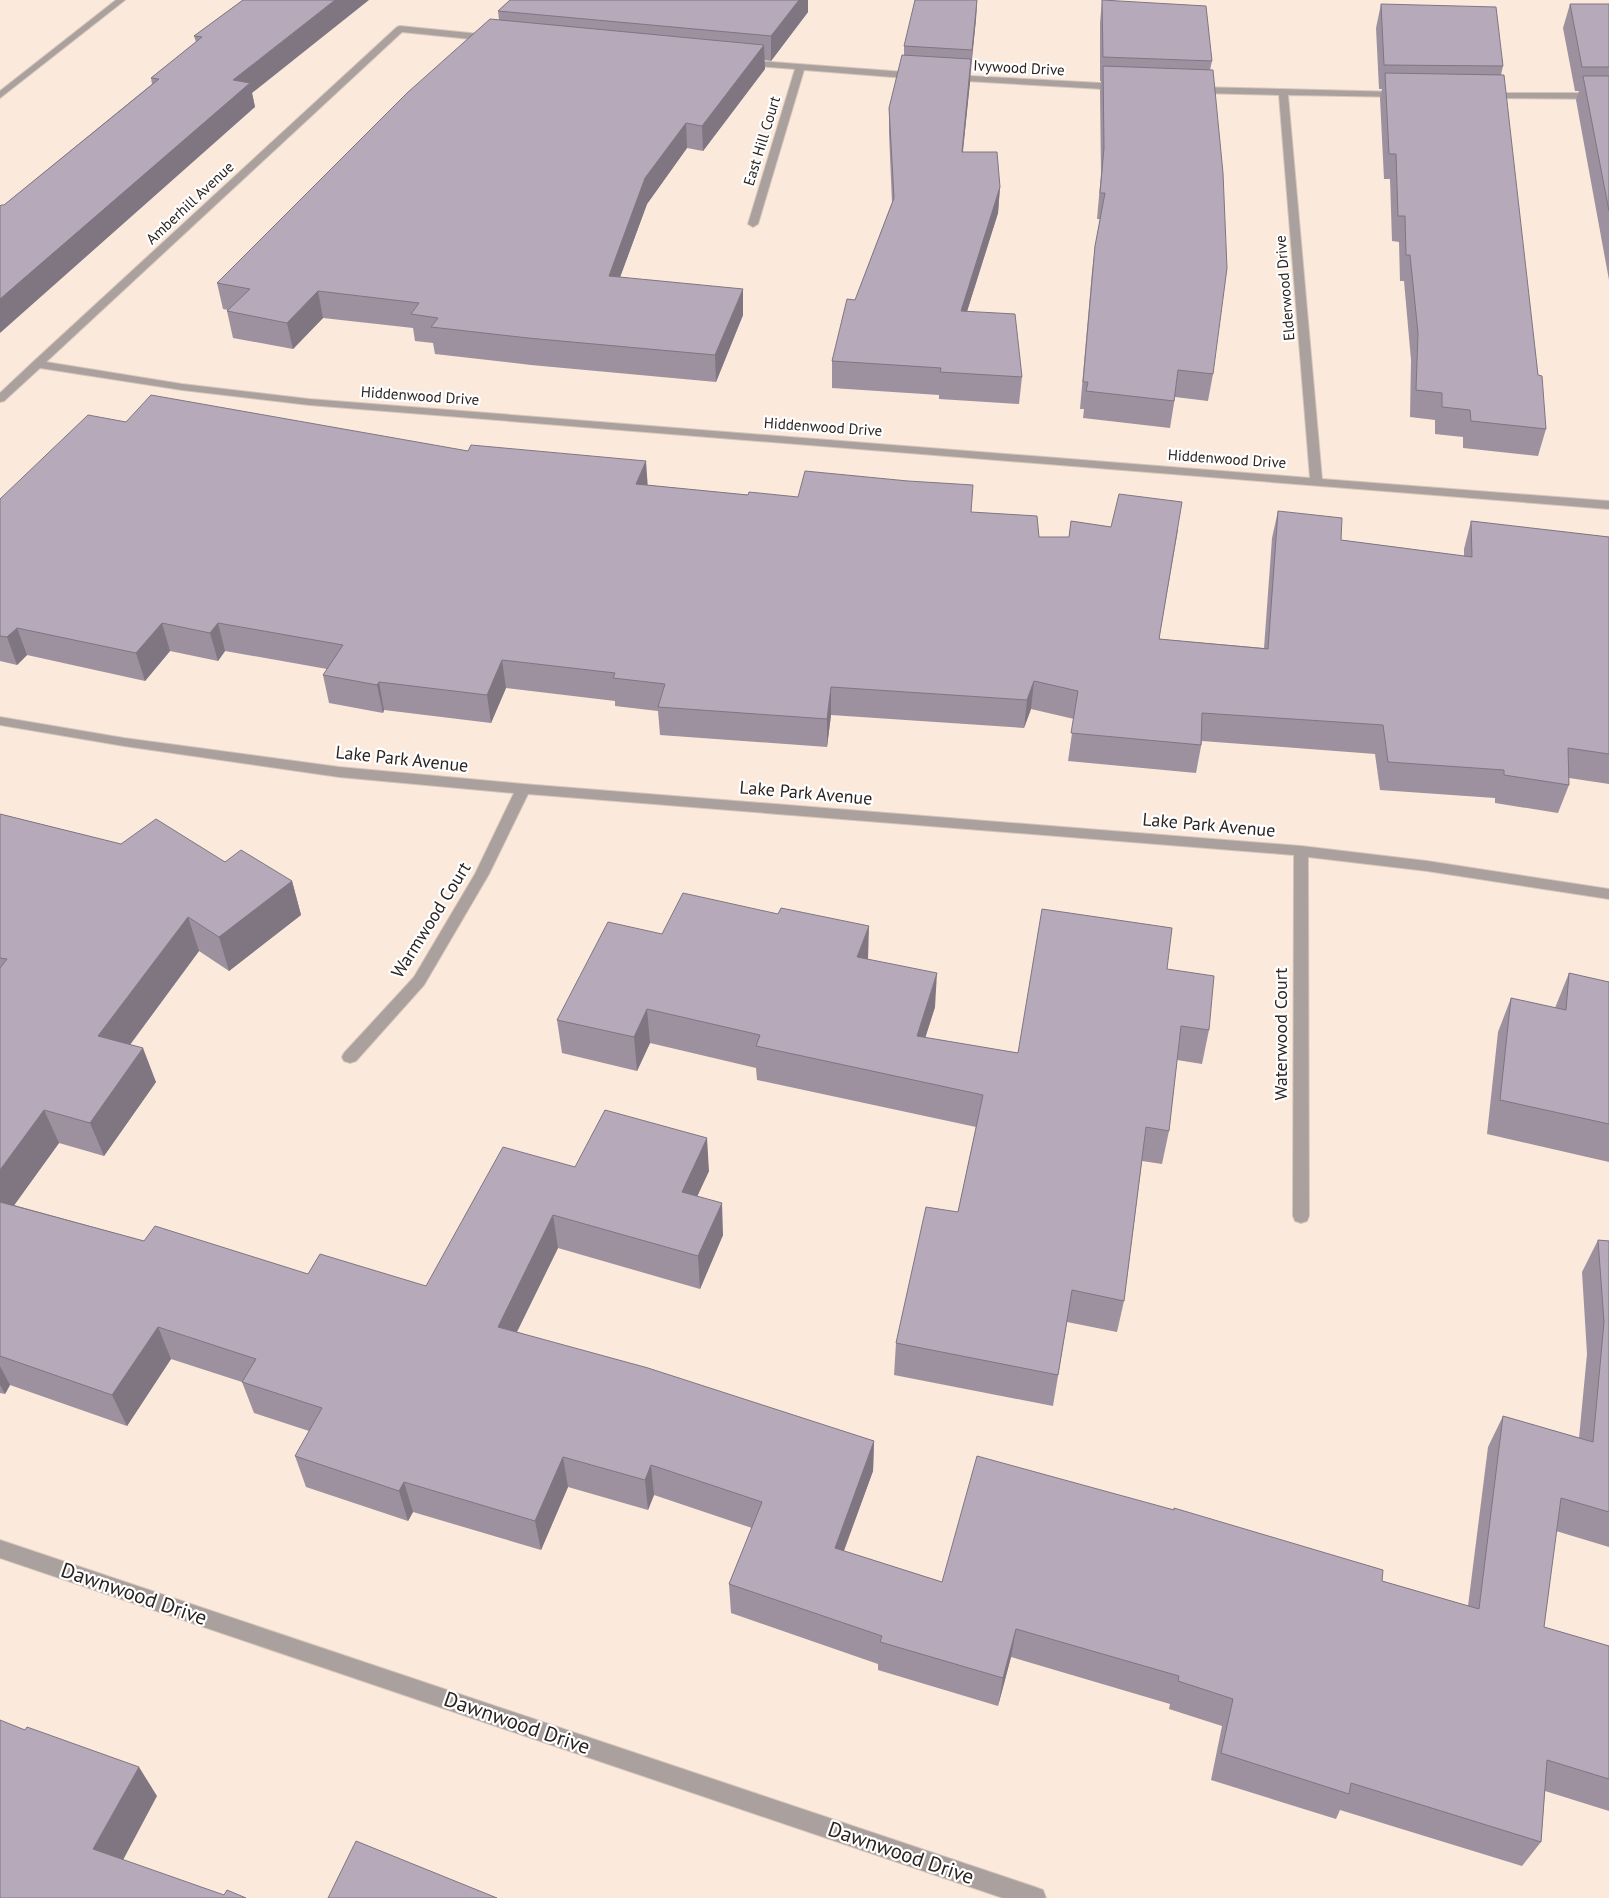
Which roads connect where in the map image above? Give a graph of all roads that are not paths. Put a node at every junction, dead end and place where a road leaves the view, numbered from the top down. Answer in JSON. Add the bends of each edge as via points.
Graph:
{"nodes":[{"id":1,"x":121,"y":0,"type":"edge"},
{"id":2,"x":497,"y":39,"type":"edge"},
{"id":3,"x":731,"y":62,"type":"edge"},
{"id":4,"x":800,"y":68,"type":"junction"},
{"id":5,"x":1128,"y":87,"type":"edge"},
{"id":6,"x":1186,"y":90,"type":"edge"},
{"id":7,"x":1283,"y":93,"type":"junction"},
{"id":8,"x":1409,"y":95,"type":"edge"},
{"id":9,"x":0,"y":96,"type":"edge"},
{"id":10,"x":1477,"y":96,"type":"edge"},
{"id":11,"x":1609,"y":96,"type":"edge"},
{"id":12,"x":753,"y":224,"type":"dead end"},
{"id":13,"x":37,"y":364,"type":"junction"},
{"id":14,"x":0,"y":399,"type":"edge"},
{"id":15,"x":1316,"y":481,"type":"junction"},
{"id":16,"x":1609,"y":505,"type":"edge"},
{"id":17,"x":0,"y":721,"type":"edge"},
{"id":18,"x":523,"y":789,"type":"junction"},
{"id":19,"x":1301,"y":852,"type":"junction"},
{"id":20,"x":1609,"y":894,"type":"edge"},
{"id":21,"x":350,"y":1057,"type":"dead end"},
{"id":22,"x":1301,"y":1216,"type":"dead end"},
{"id":23,"x":0,"y":1549,"type":"edge"},
{"id":24,"x":1035,"y":1898,"type":"edge"}],
"edges":[{"from":1,"to":9,"type":"street"},
{"from":2,"to":13,"type":"street","name":"Amberhill Avenue","via":[[400,29]]},
{"from":3,"to":4,"type":"street","name":"Ivywood Drive"},
{"from":4,"to":5,"type":"street","name":"Ivywood Drive"},
{"from":4,"to":12,"type":"street","name":"East Hill Court"},
{"from":6,"to":7,"type":"street"},
{"from":7,"to":8,"type":"street"},
{"from":7,"to":15,"type":"street","name":"Elderwood Drive"},
{"from":10,"to":11,"type":"street"},
{"from":13,"to":14,"type":"street","name":"Amberhill Avenue"},
{"from":13,"to":15,"type":"street","name":"Hiddenwood Drive","via":[[182,387],[309,402]]},
{"from":15,"to":16,"type":"street","name":"Hiddenwood Drive"},
{"from":17,"to":18,"type":"street","name":"Lake Park Avenue","via":[[339,772]]},
{"from":18,"to":19,"type":"street","name":"Lake Park Avenue"},
{"from":18,"to":21,"type":"street","name":"Warmwood Court","via":[[482,874],[418,981]]},
{"from":19,"to":20,"type":"street","name":"Lake Park Avenue","via":[[1427,866]]},
{"from":19,"to":22,"type":"street","name":"Waterwood Court"},
{"from":23,"to":24,"type":"street","name":"Dawnwood Drive"}]}
